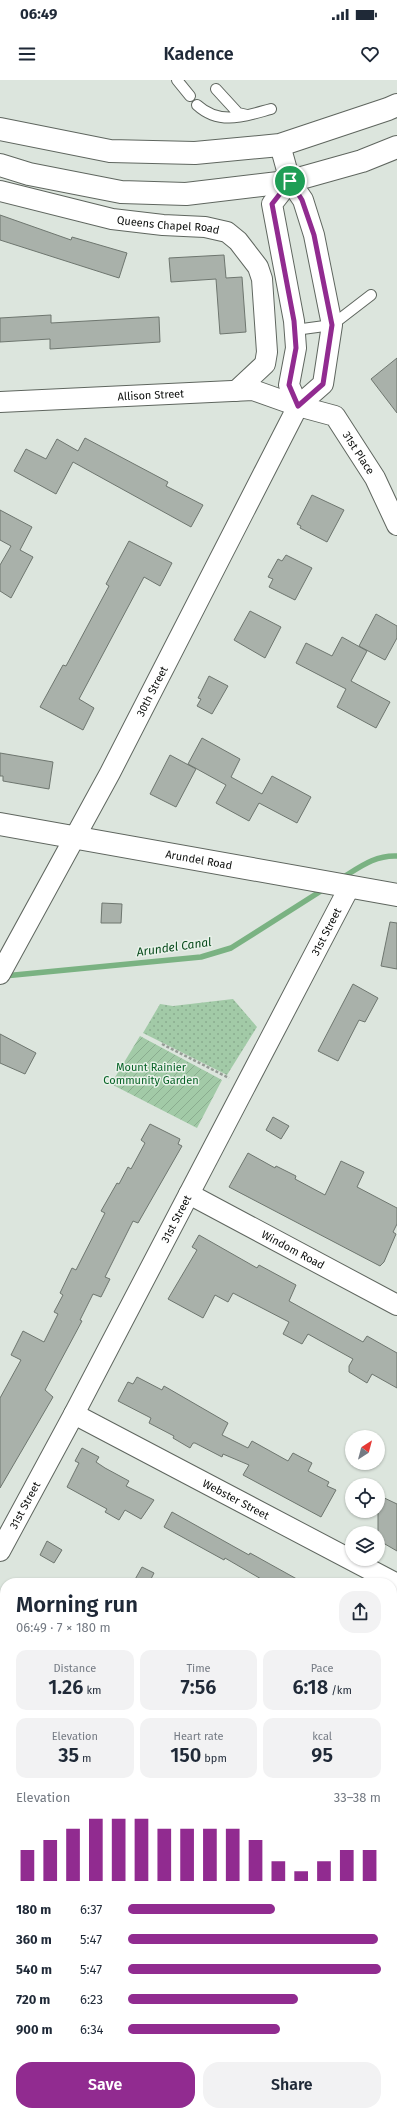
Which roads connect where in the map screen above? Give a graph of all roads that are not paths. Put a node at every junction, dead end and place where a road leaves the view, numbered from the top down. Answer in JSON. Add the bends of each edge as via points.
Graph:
{"nodes":[{"id":1,"x":177,"y":80,"type":"edge"},
{"id":2,"x":216,"y":89,"type":"dead end"},
{"id":3,"x":190,"y":96,"type":"dead end"},
{"id":4,"x":197,"y":105,"type":"dead end"},
{"id":5,"x":397,"y":105,"type":"edge"},
{"id":6,"x":271,"y":109,"type":"dead end"},
{"id":7,"x":247,"y":115,"type":"junction"},
{"id":8,"x":0,"y":129,"type":"edge"},
{"id":9,"x":280,"y":145,"type":"junction"},
{"id":10,"x":397,"y":147,"type":"edge"},
{"id":11,"x":0,"y":165,"type":"edge"},
{"id":12,"x":290,"y":181,"type":"junction"},
{"id":13,"x":0,"y":190,"type":"edge"},
{"id":14,"x":371,"y":295,"type":"dead end"},
{"id":15,"x":332,"y":325,"type":"junction"},
{"id":16,"x":295,"y":330,"type":"junction"},
{"id":17,"x":236,"y":391,"type":"junction"},
{"id":18,"x":0,"y":402,"type":"edge"},
{"id":19,"x":298,"y":406,"type":"junction"},
{"id":20,"x":397,"y":525,"type":"edge"},
{"id":21,"x":0,"y":824,"type":"edge"},
{"id":22,"x":75,"y":837,"type":"junction"},
{"id":23,"x":350,"y":886,"type":"junction"},
{"id":24,"x":397,"y":896,"type":"edge"},
{"id":25,"x":0,"y":974,"type":"edge"},
{"id":26,"x":190,"y":1194,"type":"junction"},
{"id":27,"x":397,"y":1305,"type":"edge"},
{"id":28,"x":74,"y":1414,"type":"junction"},
{"id":29,"x":0,"y":1551,"type":"edge"},
{"id":30,"x":386,"y":1578,"type":"edge"}],
"edges":[{"from":1,"to":3,"type":"lane"},
{"from":2,"to":7,"type":"lane","via":[[238,114]]},
{"from":4,"to":7,"type":"lane","via":[[211,115],[226,119]]},
{"from":5,"to":9,"type":"main road"},
{"from":6,"to":7,"type":"lane"},
{"from":8,"to":9,"type":"main road","via":[[110,151],[195,153]]},
{"from":9,"to":12,"type":"street","name":"30th Street"},
{"from":10,"to":12,"type":"main road","via":[[362,161]]},
{"from":11,"to":12,"type":"main road","via":[[29,174],[121,192],[186,194]]},
{"from":12,"to":15,"type":"street","name":"30th Street","via":[[302,200],[314,235]]},
{"from":12,"to":16,"type":"street","via":[[272,204]]},
{"from":13,"to":17,"type":"street","name":"Queens Chapel Road","via":[[112,220],[205,227],[227,232],[238,241],[258,267],[262,279],[267,352],[265,364]]},
{"from":14,"to":15,"type":"lane"},
{"from":15,"to":16,"type":"lane"},
{"from":15,"to":19,"type":"street","name":"30th Street","via":[[323,384]]},
{"from":16,"to":19,"type":"street","via":[[296,348],[289,385]]},
{"from":17,"to":18,"type":"street","name":"Allison Street"},
{"from":17,"to":19,"type":"street","name":"Allison Street","via":[[253,390]]},
{"from":19,"to":20,"type":"street","name":"31st Place","via":[[335,416],[375,478]]},
{"from":19,"to":22,"type":"street","name":"30th Street"},
{"from":21,"to":22,"type":"main road","name":"Arundel Road"},
{"from":22,"to":23,"type":"main road","name":"Arundel Road"},
{"from":22,"to":25,"type":"street","name":"30th Street"},
{"from":23,"to":24,"type":"main road","name":"Arundel Road"},
{"from":23,"to":26,"type":"street","name":"31st Street"},
{"from":26,"to":27,"type":"street","name":"Windom Road"},
{"from":26,"to":28,"type":"street","name":"31st Street"},
{"from":28,"to":29,"type":"street","name":"31st Street"},
{"from":28,"to":30,"type":"street","name":"Webster Street"}]}
